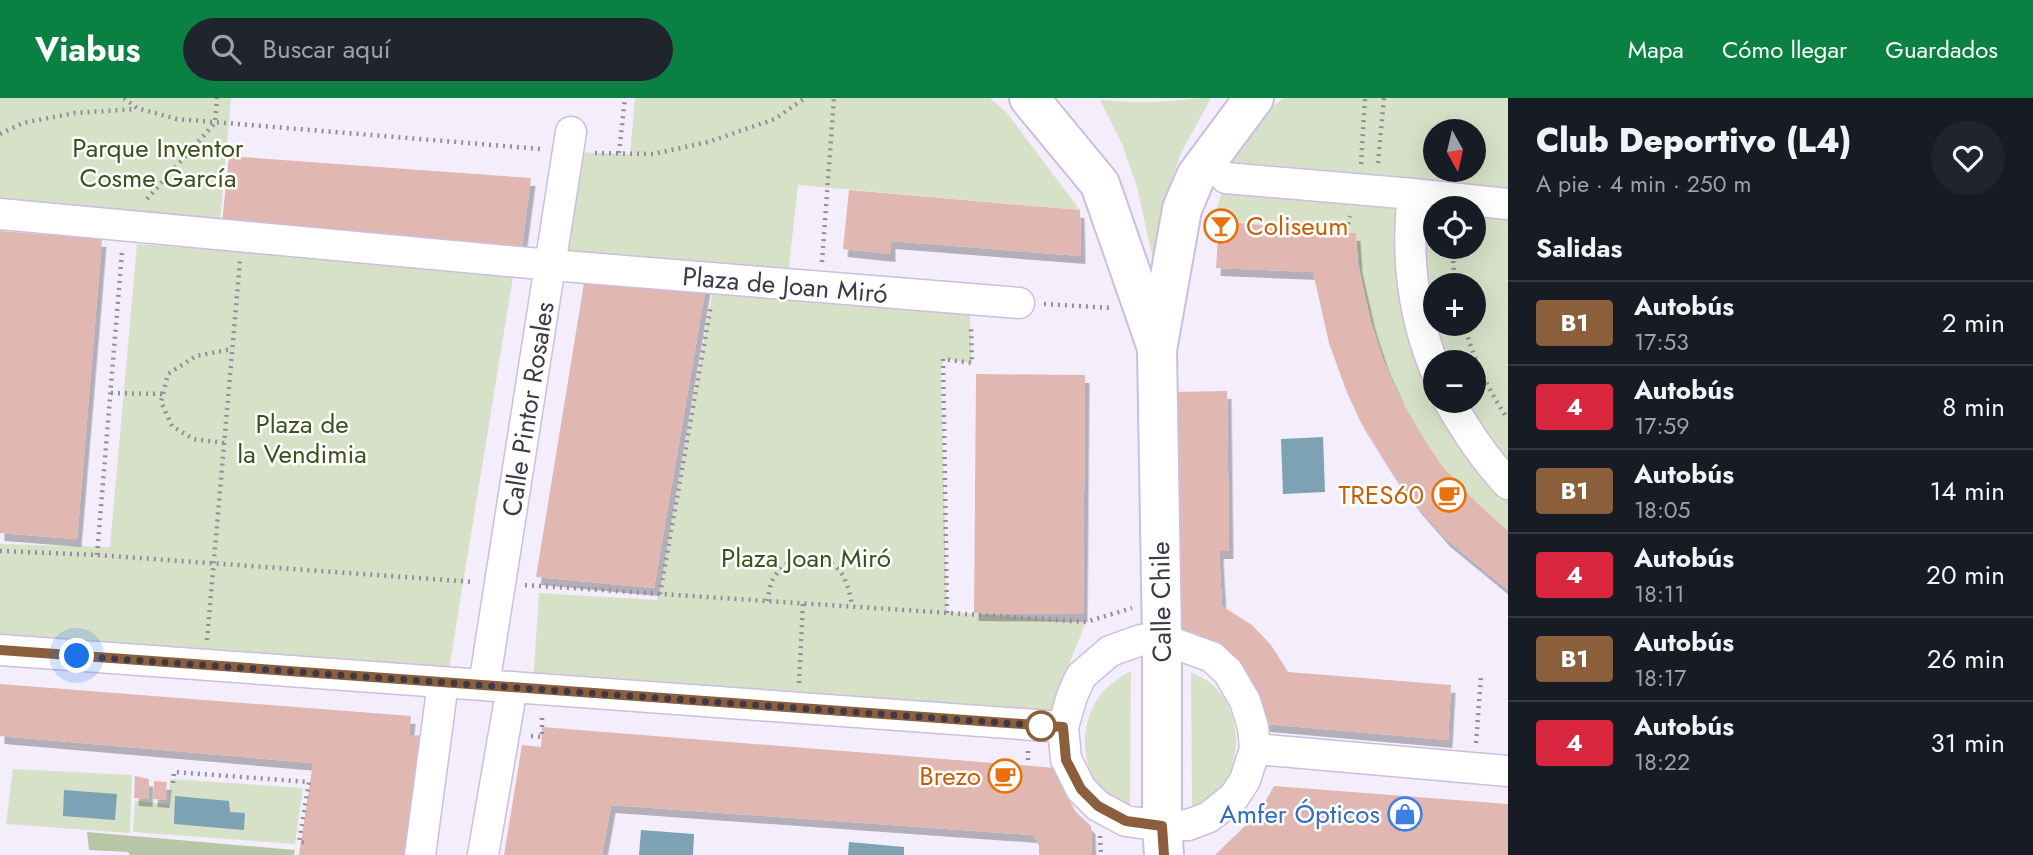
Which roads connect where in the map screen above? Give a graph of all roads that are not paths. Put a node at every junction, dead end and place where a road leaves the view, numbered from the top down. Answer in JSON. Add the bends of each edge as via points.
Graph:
{"nodes":[{"id":1,"x":1028,"y":98,"type":"edge"},
{"id":2,"x":1254,"y":98,"type":"edge"},
{"id":3,"x":570,"y":142,"type":"road end"},
{"id":4,"x":1226,"y":178,"type":"dead end"},
{"id":5,"x":1413,"y":194,"type":"junction"},
{"id":6,"x":1508,"y":204,"type":"edge"},
{"id":7,"x":0,"y":214,"type":"edge"},
{"id":8,"x":551,"y":265,"type":"junction"},
{"id":9,"x":1019,"y":303,"type":"road end"},
{"id":10,"x":1157,"y":350,"type":"junction"},
{"id":11,"x":1429,"y":350,"type":"edge"},
{"id":12,"x":1456,"y":413,"type":"edge"},
{"id":13,"x":1508,"y":484,"type":"edge"},
{"id":14,"x":1162,"y":639,"type":"junction"},
{"id":15,"x":0,"y":650,"type":"edge"},
{"id":16,"x":443,"y":682,"type":"junction"},
{"id":17,"x":498,"y":686,"type":"junction"},
{"id":18,"x":1063,"y":727,"type":"junction"},
{"id":19,"x":1255,"y":749,"type":"junction"},
{"id":20,"x":1508,"y":771,"type":"edge"},
{"id":21,"x":1163,"y":841,"type":"edge"},
{"id":22,"x":420,"y":855,"type":"edge"},
{"id":23,"x":484,"y":855,"type":"edge"}],
"edges":[{"from":1,"to":10,"type":"main road","name":"Calle Chile","via":[[1100,184]]},
{"from":2,"to":10,"type":"main road","name":"Calle Chile","via":[[1196,176],[1182,209]]},
{"from":3,"to":8,"type":"street","name":"Calle Pintor Rosales"},
{"from":4,"to":5,"type":"street"},
{"from":5,"to":6,"type":"street"},
{"from":5,"to":11,"type":"street","via":[[1411,271],[1417,314]]},
{"from":7,"to":8,"type":"street"},
{"from":8,"to":9,"type":"street","name":"Plaza de Joan Miró"},
{"from":8,"to":17,"type":"street","name":"Calle Pintor Rosales","via":[[501,583]]},
{"from":10,"to":14,"type":"main road","name":"Calle Chile"},
{"from":12,"to":13,"type":"street"},
{"from":14,"to":18,"type":"street","via":[[1141,640],[1110,651],[1081,676]]},
{"from":14,"to":19,"type":"street","via":[[1212,657],[1228,672],[1245,701]]},
{"from":14,"to":21,"type":"main road","name":"Calle Chile"},
{"from":15,"to":16,"type":"street"},
{"from":16,"to":17,"type":"street"},
{"from":16,"to":22,"type":"street"},
{"from":17,"to":18,"type":"street"},
{"from":17,"to":23,"type":"street","name":"Calle Pintor Rosales"},
{"from":18,"to":21,"type":"street","via":[[1066,760],[1081,789],[1098,806]]},
{"from":19,"to":20,"type":"street"},
{"from":19,"to":21,"type":"street","via":[[1234,797],[1209,817]]}]}
